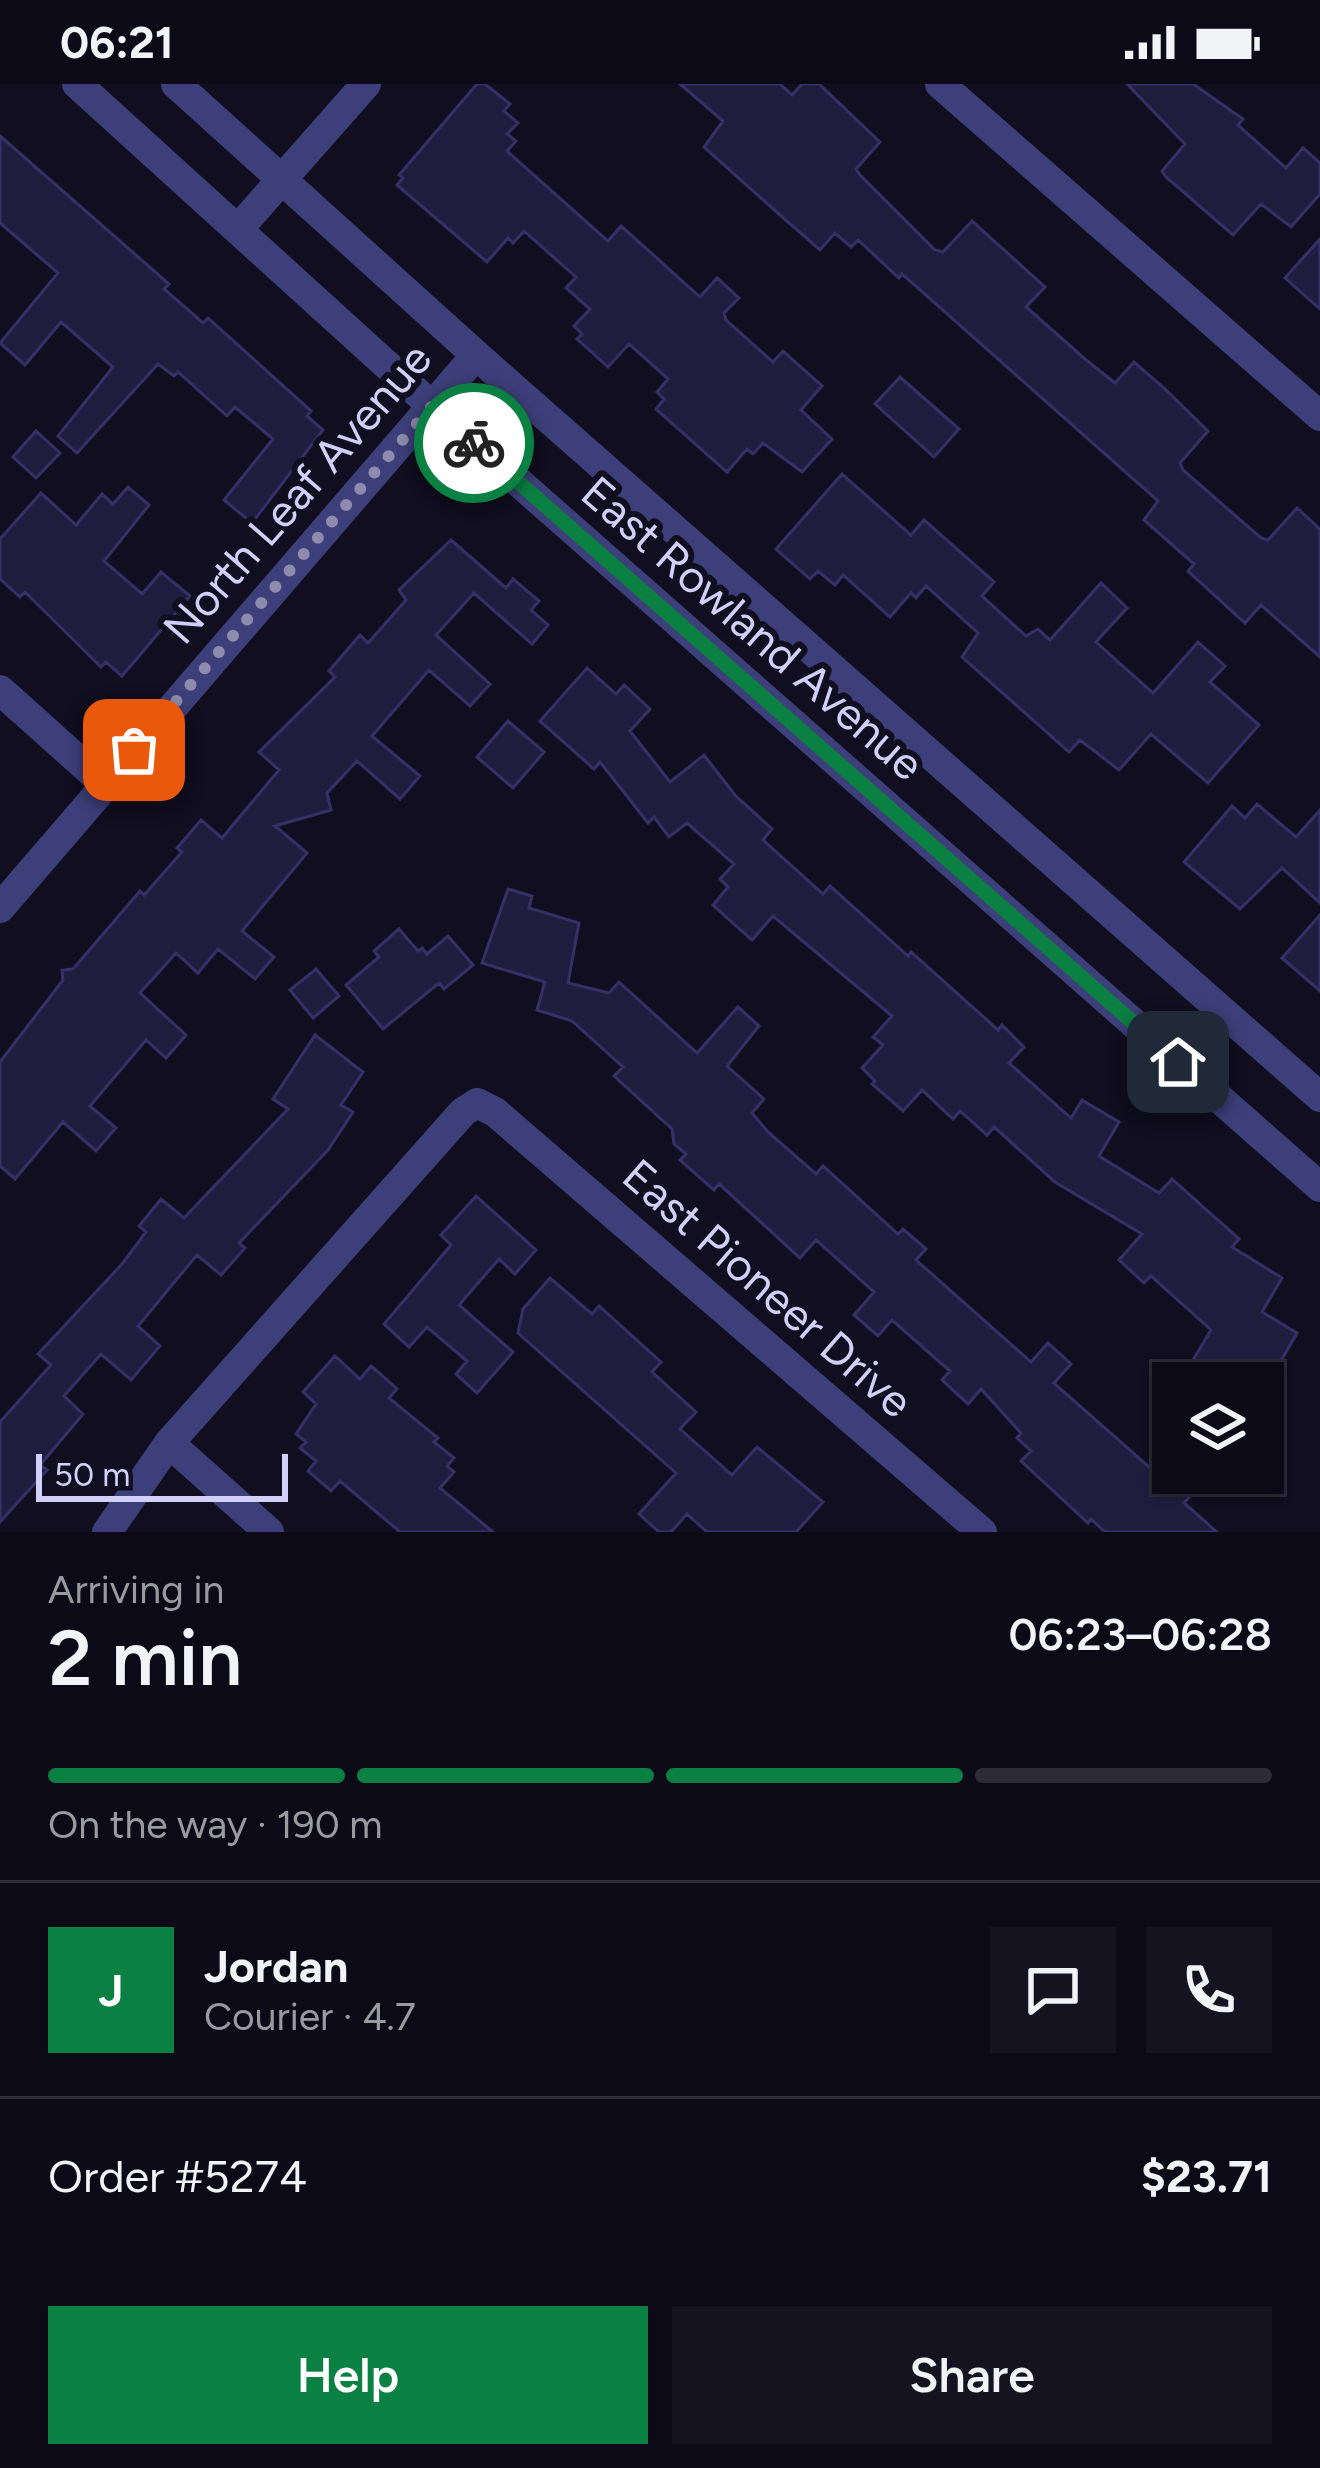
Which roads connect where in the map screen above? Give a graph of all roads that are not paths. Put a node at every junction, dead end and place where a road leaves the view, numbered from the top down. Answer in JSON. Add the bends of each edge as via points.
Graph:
{"nodes":[{"id":1,"x":77,"y":84,"type":"edge"},
{"id":2,"x":176,"y":84,"type":"edge"},
{"id":3,"x":366,"y":84,"type":"edge"},
{"id":4,"x":940,"y":84,"type":"edge"},
{"id":5,"x":283,"y":178,"type":"junction"},
{"id":6,"x":239,"y":228,"type":"junction"},
{"id":7,"x":476,"y":356,"type":"junction"},
{"id":8,"x":432,"y":406,"type":"junction"},
{"id":9,"x":1320,"y":416,"type":"edge"},
{"id":10,"x":0,"y":689,"type":"edge"},
{"id":11,"x":105,"y":784,"type":"junction"},
{"id":12,"x":0,"y":908,"type":"edge"},
{"id":13,"x":1320,"y":1097,"type":"edge"},
{"id":14,"x":1320,"y":1187,"type":"edge"},
{"id":15,"x":169,"y":1443,"type":"junction"},
{"id":16,"x":107,"y":1532,"type":"edge"},
{"id":17,"x":269,"y":1532,"type":"edge"},
{"id":18,"x":982,"y":1532,"type":"edge"}],
"edges":[{"from":1,"to":6,"type":"street","name":"East Rowland Avenue"},
{"from":2,"to":5,"type":"street","name":"East Rowland Avenue"},
{"from":3,"to":5,"type":"street"},
{"from":4,"to":9,"type":"street"},
{"from":5,"to":6,"type":"street"},
{"from":5,"to":7,"type":"street","name":"East Rowland Avenue"},
{"from":6,"to":8,"type":"street","name":"East Rowland Avenue"},
{"from":7,"to":8,"type":"street","name":"North Leaf Avenue"},
{"from":7,"to":13,"type":"street","name":"East Rowland Avenue"},
{"from":8,"to":11,"type":"street","name":"North Leaf Avenue"},
{"from":8,"to":14,"type":"street","name":"East Rowland Avenue"},
{"from":10,"to":11,"type":"street"},
{"from":11,"to":12,"type":"street","name":"North Leaf Avenue"},
{"from":15,"to":16,"type":"street"},
{"from":15,"to":17,"type":"street"},
{"from":15,"to":18,"type":"street","name":"East Pioneer Drive","via":[[477,1103]]}]}
